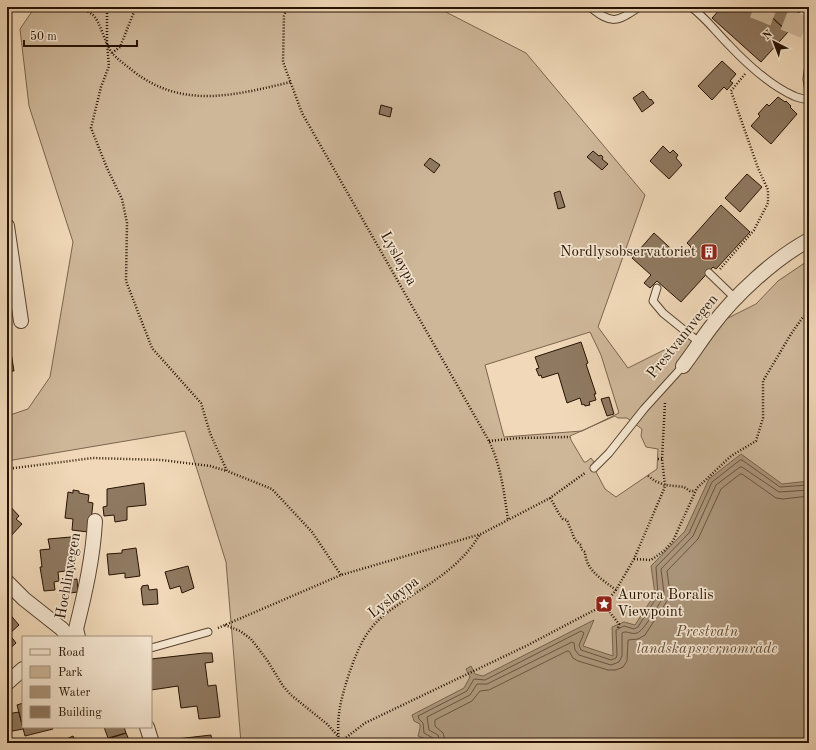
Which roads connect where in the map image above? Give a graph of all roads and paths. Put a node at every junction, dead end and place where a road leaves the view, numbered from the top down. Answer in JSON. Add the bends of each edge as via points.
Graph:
{"nodes":[{"id":1,"x":80,"y":7,"type":"edge"},
{"id":2,"x":107,"y":7,"type":"edge"},
{"id":3,"x":136,"y":7,"type":"edge"},
{"id":4,"x":287,"y":7,"type":"edge"},
{"id":5,"x":590,"y":7,"type":"edge"},
{"id":6,"x":639,"y":7,"type":"edge"},
{"id":7,"x":691,"y":7,"type":"edge"},
{"id":8,"x":107,"y":44,"type":"junction"},
{"id":9,"x":112,"y":53,"type":"junction"},
{"id":10,"x":809,"y":65,"type":"edge"},
{"id":11,"x":751,"y":67,"type":"junction"},
{"id":12,"x":291,"y":82,"type":"junction"},
{"id":13,"x":809,"y":92,"type":"edge"},
{"id":14,"x":809,"y":100,"type":"edge"},
{"id":15,"x":7,"y":226,"type":"edge"},
{"id":16,"x":809,"y":240,"type":"edge"},
{"id":17,"x":711,"y":275,"type":"joint"},
{"id":18,"x":657,"y":288,"type":"dead end"},
{"id":19,"x":736,"y":299,"type":"junction"},
{"id":20,"x":809,"y":314,"type":"edge"},
{"id":21,"x":21,"y":321,"type":"dead end"},
{"id":22,"x":700,"y":343,"type":"junction"},
{"id":23,"x":683,"y":366,"type":"joint"},
{"id":24,"x":662,"y":390,"type":"junction"},
{"id":25,"x":570,"y":437,"type":"dead end"},
{"id":26,"x":489,"y":441,"type":"junction"},
{"id":27,"x":658,"y":459,"type":"dead end"},
{"id":28,"x":662,"y":459,"type":"junction"},
{"id":29,"x":594,"y":468,"type":"joint"},
{"id":30,"x":7,"y":469,"type":"edge"},
{"id":31,"x":227,"y":471,"type":"junction"},
{"id":32,"x":648,"y":476,"type":"dead end"},
{"id":33,"x":665,"y":485,"type":"junction"},
{"id":34,"x":696,"y":491,"type":"junction"},
{"id":35,"x":550,"y":498,"type":"junction"},
{"id":36,"x":508,"y":520,"type":"junction"},
{"id":37,"x":95,"y":521,"type":"dead end"},
{"id":38,"x":481,"y":534,"type":"junction"},
{"id":39,"x":634,"y":558,"type":"junction"},
{"id":40,"x":341,"y":576,"type":"junction"},
{"id":41,"x":7,"y":582,"type":"edge"},
{"id":42,"x":616,"y":590,"type":"junction"},
{"id":43,"x":604,"y":605,"type":"junction"},
{"id":44,"x":225,"y":625,"type":"junction"},
{"id":45,"x":618,"y":629,"type":"dead end"},
{"id":46,"x":208,"y":632,"type":"joint"},
{"id":47,"x":67,"y":636,"type":"edge"},
{"id":48,"x":78,"y":636,"type":"edge"},
{"id":49,"x":152,"y":648,"type":"edge"},
{"id":50,"x":22,"y":670,"type":"edge"},
{"id":51,"x":7,"y":683,"type":"edge"},
{"id":52,"x":147,"y":728,"type":"edge"},
{"id":53,"x":339,"y":737,"type":"junction"},
{"id":54,"x":152,"y":743,"type":"edge"},
{"id":55,"x":339,"y":743,"type":"edge"}],
"edges":[{"from":1,"to":8,"type":"path","via":[[93,15]]},
{"from":2,"to":8,"type":"path"},
{"from":3,"to":9,"type":"path","via":[[120,47]]},
{"from":4,"to":12,"type":"path","name":"Lysløypa","via":[[284,16],[283,62]]},
{"from":5,"to":6,"type":"lane","via":[[602,17],[613,20],[625,17]]},
{"from":7,"to":11,"type":"lane","via":[[703,16]]},
{"from":8,"to":9,"type":"path"},
{"from":8,"to":31,"type":"path","via":[[109,66],[101,87],[92,128],[122,199],[127,223],[126,281],[152,348],[201,403],[210,433]]},
{"from":9,"to":12,"type":"path","via":[[140,77],[162,89],[191,96],[250,92]]},
{"from":10,"to":13,"type":"lane"},
{"from":11,"to":14,"type":"lane","via":[[784,91]]},
{"from":11,"to":17,"type":"path","via":[[731,91],[768,190],[768,203],[754,230]]},
{"from":12,"to":26,"type":"path","name":"Lysløypa","via":[[302,113]]},
{"from":15,"to":21,"type":"street"},
{"from":16,"to":19,"type":"street","name":"Prestvannvegen","via":[[773,264]]},
{"from":17,"to":19,"type":"lane"},
{"from":18,"to":22,"type":"lane","via":[[653,301],[663,313]]},
{"from":19,"to":22,"type":"street","name":"Prestvannvegen"},
{"from":20,"to":34,"type":"path","via":[[803,317],[791,334],[763,381],[763,418],[756,441],[731,456],[696,488]]},
{"from":22,"to":23,"type":"street","name":"Prestvannvegen"},
{"from":23,"to":24,"type":"lane","name":"Prestvannvegen"},
{"from":24,"to":28,"type":"path","via":[[665,399]]},
{"from":24,"to":29,"type":"lane","name":"Prestvannvegen"},
{"from":25,"to":26,"type":"path"},
{"from":26,"to":36,"type":"path","name":"Lysløypa","via":[[502,477]]},
{"from":27,"to":28,"type":"path"},
{"from":28,"to":33,"type":"path"},
{"from":29,"to":35,"type":"path"},
{"from":30,"to":31,"type":"path","via":[[93,458],[162,460],[210,466]]},
{"from":31,"to":40,"type":"path","via":[[272,489],[312,532]]},
{"from":32,"to":33,"type":"path"},
{"from":33,"to":34,"type":"path"},
{"from":33,"to":39,"type":"path"},
{"from":34,"to":39,"type":"path","via":[[669,546],[651,560]]},
{"from":35,"to":36,"type":"path"},
{"from":35,"to":42,"type":"path","via":[[562,519],[567,520],[575,540],[585,552],[591,570]]},
{"from":36,"to":38,"type":"path"},
{"from":37,"to":48,"type":"street","name":"Hochlinvegen","via":[[91,563],[76,629]]},
{"from":38,"to":40,"type":"path"},
{"from":38,"to":53,"type":"path","name":"Lysløypa","via":[[460,562],[385,614],[374,625],[356,654],[347,681],[337,722]]},
{"from":39,"to":42,"type":"path"},
{"from":40,"to":44,"type":"path"},
{"from":41,"to":47,"type":"street","name":"Hochlinvegen"},
{"from":42,"to":43,"type":"path"},
{"from":43,"to":45,"type":"path","via":[[619,624]]},
{"from":43,"to":55,"type":"path","via":[[365,723]]},
{"from":44,"to":46,"type":"path"},
{"from":44,"to":53,"type":"path","via":[[251,639],[287,690]]},
{"from":46,"to":49,"type":"lane"},
{"from":50,"to":51,"type":"street"},
{"from":52,"to":54,"type":"street"},
{"from":53,"to":55,"type":"path","name":"Lysløypa"}]}
